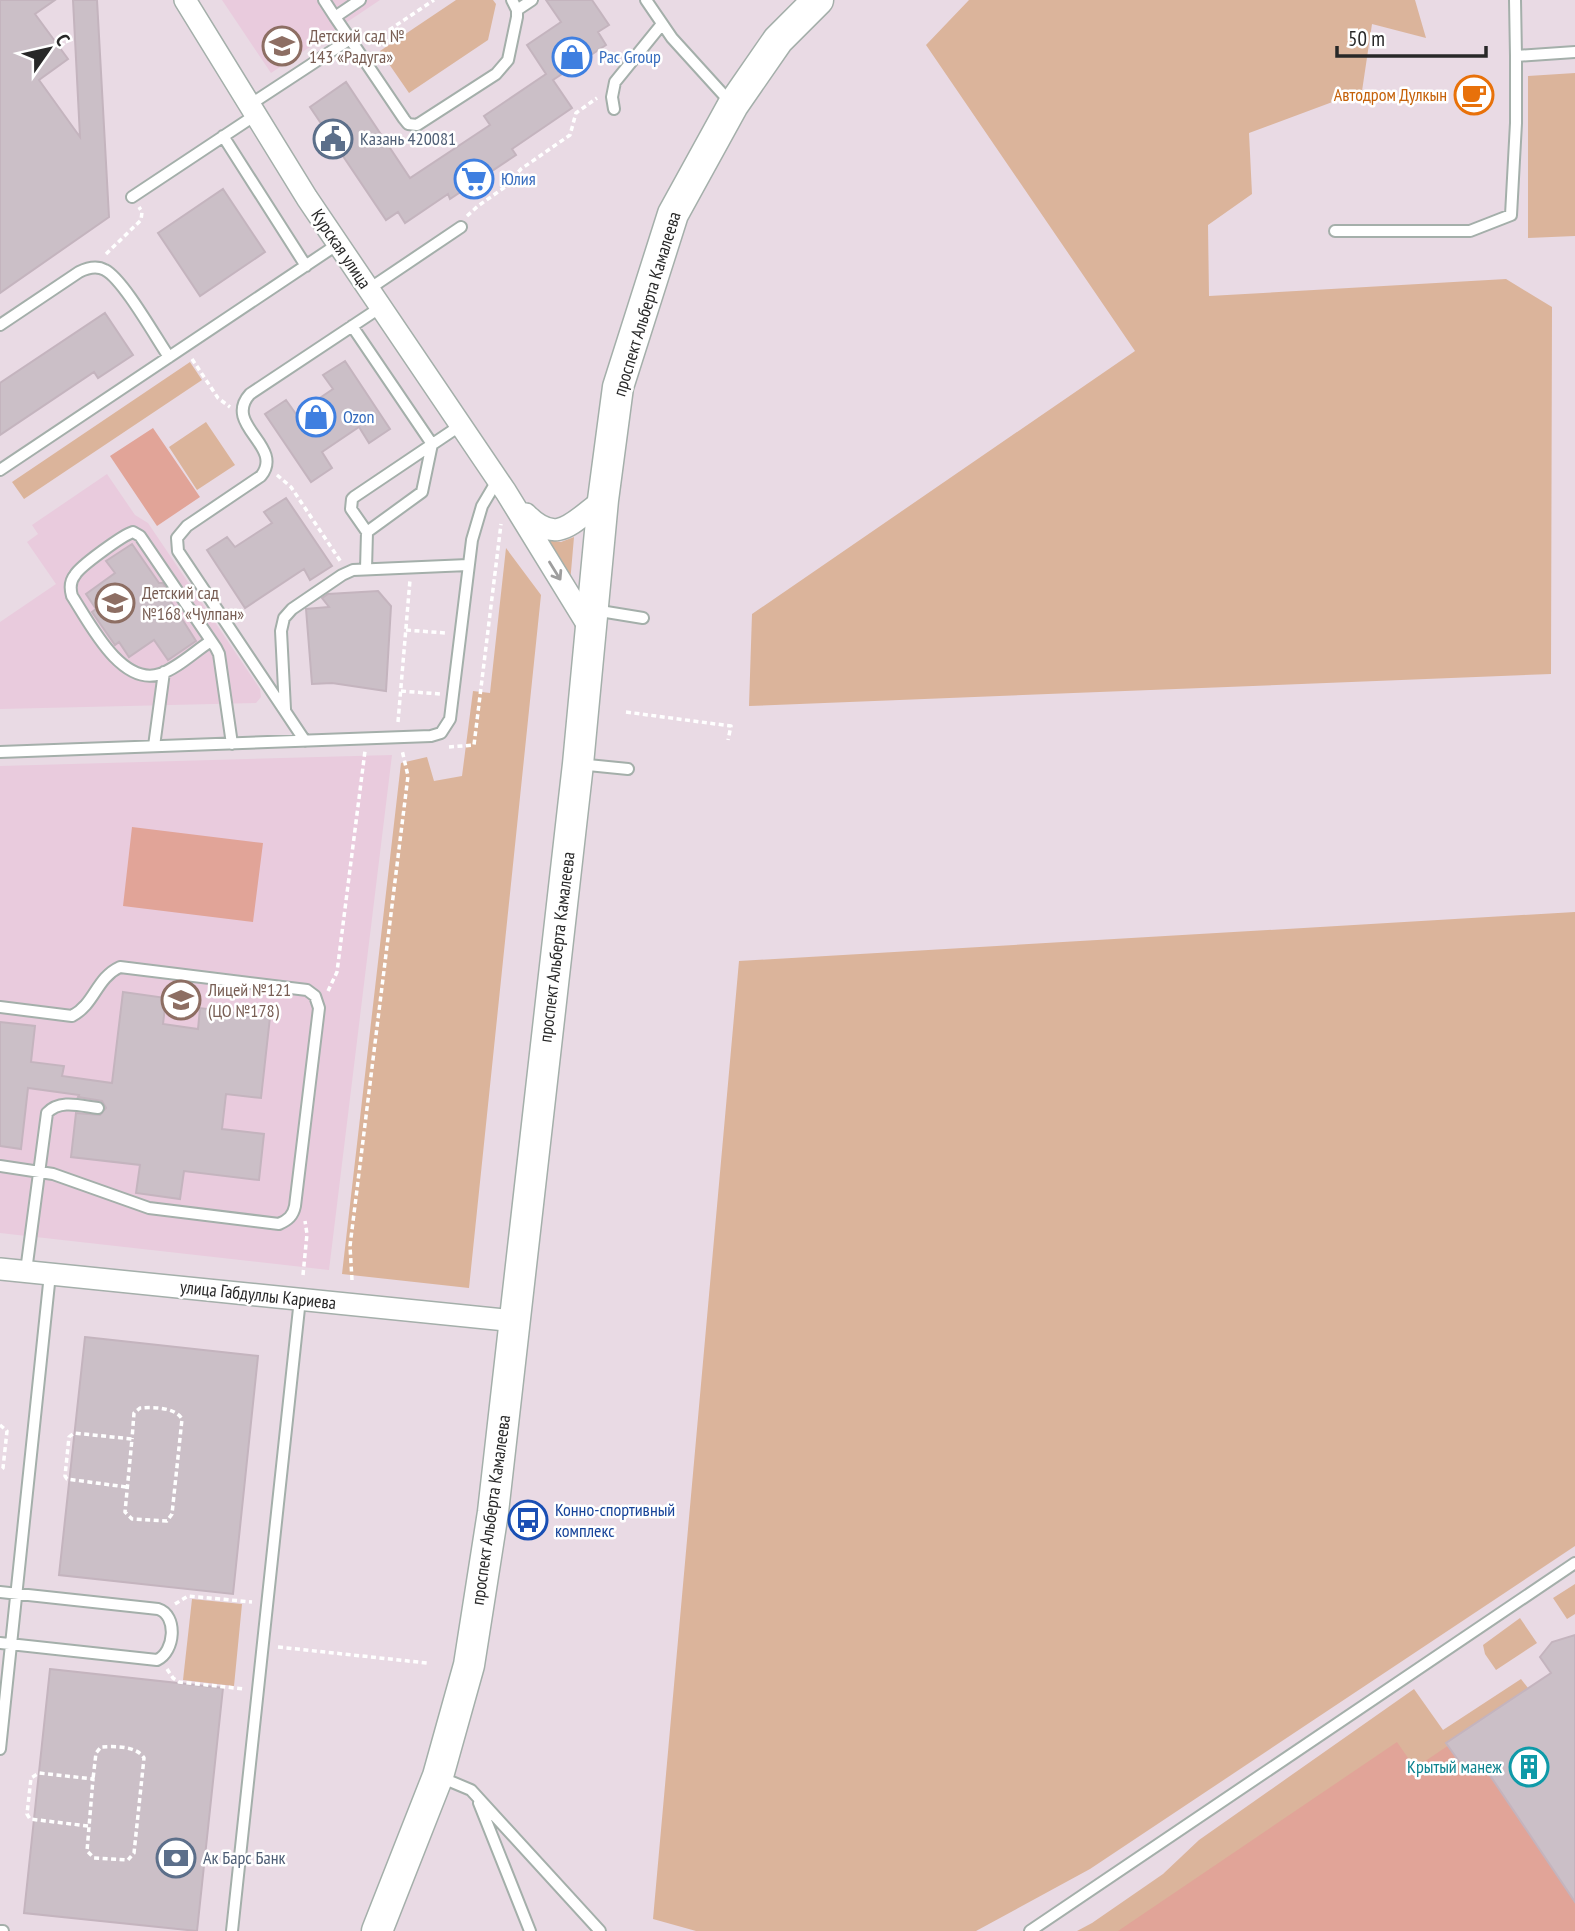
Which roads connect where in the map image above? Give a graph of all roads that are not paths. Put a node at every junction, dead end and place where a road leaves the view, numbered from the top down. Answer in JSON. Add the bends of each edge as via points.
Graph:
{"nodes":[{"id":1,"x":185,"y":0,"type":"edge"},
{"id":2,"x":324,"y":0,"type":"edge"},
{"id":3,"x":360,"y":0,"type":"edge"},
{"id":4,"x":532,"y":0,"type":"edge"},
{"id":5,"x":646,"y":0,"type":"edge"},
{"id":6,"x":818,"y":0,"type":"edge"},
{"id":7,"x":1515,"y":0,"type":"edge"},
{"id":8,"x":515,"y":5,"type":"edge"},
{"id":9,"x":335,"y":17,"type":"junction"},
{"id":10,"x":662,"y":24,"type":"junction"},
{"id":11,"x":350,"y":39,"type":"junction"},
{"id":12,"x":1575,"y":52,"type":"edge"},
{"id":13,"x":1516,"y":56,"type":"junction"},
{"id":14,"x":733,"y":104,"type":"junction"},
{"id":15,"x":614,"y":108,"type":"dead end"},
{"id":16,"x":254,"y":109,"type":"junction"},
{"id":17,"x":223,"y":136,"type":"junction"},
{"id":18,"x":132,"y":197,"type":"road end"},
{"id":19,"x":461,"y":227,"type":"road end"},
{"id":20,"x":1335,"y":231,"type":"dead end"},
{"id":21,"x":338,"y":244,"type":"junction"},
{"id":22,"x":306,"y":266,"type":"junction"},
{"id":23,"x":375,"y":298,"type":"junction"},
{"id":24,"x":0,"y":324,"type":"edge"},
{"id":25,"x":352,"y":326,"type":"junction"},
{"id":26,"x":169,"y":357,"type":"junction"},
{"id":27,"x":461,"y":425,"type":"junction"},
{"id":28,"x":432,"y":444,"type":"junction"},
{"id":29,"x":0,"y":470,"type":"edge"},
{"id":30,"x":502,"y":494,"type":"junction"},
{"id":31,"x":603,"y":500,"type":"junction"},
{"id":32,"x":367,"y":532,"type":"junction"},
{"id":33,"x":468,"y":565,"type":"junction"},
{"id":34,"x":366,"y":569,"type":"junction"},
{"id":35,"x":591,"y":618,"type":"junction"},
{"id":36,"x":643,"y":618,"type":"dead end"},
{"id":37,"x":211,"y":641,"type":"junction"},
{"id":38,"x":164,"y":672,"type":"junction"},
{"id":39,"x":285,"y":712,"type":"junction"},
{"id":40,"x":305,"y":741,"type":"junction"},
{"id":41,"x":232,"y":744,"type":"junction"},
{"id":42,"x":154,"y":746,"type":"junction"},
{"id":43,"x":0,"y":752,"type":"edge"},
{"id":44,"x":578,"y":764,"type":"junction"},
{"id":45,"x":628,"y":769,"type":"dead end"},
{"id":46,"x":0,"y":1007,"type":"edge"},
{"id":47,"x":98,"y":1108,"type":"dead end"},
{"id":48,"x":0,"y":1166,"type":"edge"},
{"id":49,"x":38,"y":1171,"type":"junction"},
{"id":50,"x":0,"y":1269,"type":"edge"},
{"id":51,"x":26,"y":1271,"type":"junction"},
{"id":52,"x":50,"y":1274,"type":"junction"},
{"id":53,"x":300,"y":1299,"type":"junction"},
{"id":54,"x":515,"y":1321,"type":"junction"},
{"id":55,"x":1575,"y":1563,"type":"edge"},
{"id":56,"x":0,"y":1592,"type":"edge"},
{"id":57,"x":16,"y":1594,"type":"junction"},
{"id":58,"x":6,"y":1644,"type":"edge"},
{"id":59,"x":0,"y":1749,"type":"edge"},
{"id":60,"x":438,"y":1776,"type":"junction"},
{"id":61,"x":476,"y":1797,"type":"junction"},
{"id":62,"x":232,"y":1931,"type":"edge"},
{"id":63,"x":377,"y":1931,"type":"edge"},
{"id":64,"x":530,"y":1931,"type":"edge"},
{"id":65,"x":600,"y":1931,"type":"edge"},
{"id":66,"x":1030,"y":1931,"type":"edge"}],
"edges":[{"from":1,"to":16,"type":"street","name":"Курская улица"},
{"from":2,"to":9,"type":"lane"},
{"from":3,"to":9,"type":"lane"},
{"from":4,"to":8,"type":"lane"},
{"from":5,"to":10,"type":"lane"},
{"from":6,"to":14,"type":"main road","name":"проспект Альберта Камалеева","via":[[778,40]]},
{"from":7,"to":13,"type":"lane"},
{"from":8,"to":11,"type":"lane","via":[[505,65],[418,125],[404,119]]},
{"from":9,"to":11,"type":"lane"},
{"from":10,"to":14,"type":"lane"},
{"from":10,"to":15,"type":"lane","via":[[618,77],[613,87]]},
{"from":11,"to":16,"type":"lane"},
{"from":12,"to":13,"type":"lane"},
{"from":13,"to":20,"type":"lane","via":[[1511,215],[1470,231]]},
{"from":14,"to":31,"type":"main road","name":"проспект Альберта Камалеева","via":[[673,214],[618,387]]},
{"from":16,"to":17,"type":"lane"},
{"from":16,"to":21,"type":"street","name":"Курская улица"},
{"from":17,"to":18,"type":"lane"},
{"from":17,"to":22,"type":"lane"},
{"from":19,"to":23,"type":"lane"},
{"from":21,"to":22,"type":"lane"},
{"from":21,"to":23,"type":"street","name":"Курская улица"},
{"from":22,"to":26,"type":"lane"},
{"from":23,"to":25,"type":"lane"},
{"from":23,"to":27,"type":"street","name":"Курская улица"},
{"from":24,"to":26,"type":"lane","via":[[92,267],[116,278]]},
{"from":25,"to":28,"type":"lane"},
{"from":25,"to":39,"type":"lane","via":[[244,401],[244,421],[267,455],[267,468],[187,526],[177,544]]},
{"from":26,"to":29,"type":"lane"},
{"from":27,"to":28,"type":"lane"},
{"from":27,"to":30,"type":"street","name":"Курская улица"},
{"from":28,"to":32,"type":"lane","via":[[422,492]]},
{"from":28,"to":32,"type":"lane","via":[[352,499],[351,509]]},
{"from":30,"to":31,"type":"street","name":"Курская улица","via":[[543,529],[552,531]]},
{"from":30,"to":33,"type":"lane","via":[[482,506]]},
{"from":30,"to":35,"type":"street","name":"Курская улица","one_way":true},
{"from":31,"to":35,"type":"main road","name":"проспект Альберта Камалеева"},
{"from":32,"to":34,"type":"lane"},
{"from":33,"to":34,"type":"lane"},
{"from":33,"to":40,"type":"lane","via":[[450,719],[442,733],[399,743]]},
{"from":34,"to":39,"type":"lane","via":[[348,572],[284,618]]},
{"from":35,"to":36,"type":"lane"},
{"from":35,"to":44,"type":"main road","name":"проспект Альберта Камалеева"},
{"from":37,"to":38,"type":"lane"},
{"from":37,"to":38,"type":"lane","via":[[140,536],[130,532],[74,575],[72,596],[115,659],[142,673]]},
{"from":37,"to":41,"type":"lane","via":[[222,665]]},
{"from":38,"to":42,"type":"lane"},
{"from":39,"to":40,"type":"lane"},
{"from":40,"to":41,"type":"lane"},
{"from":41,"to":42,"type":"lane"},
{"from":42,"to":43,"type":"lane"},
{"from":44,"to":45,"type":"lane"},
{"from":44,"to":54,"type":"main road","name":"проспект Альберта Камалеева"},
{"from":46,"to":49,"type":"lane","via":[[72,1016],[86,1007],[107,974],[120,967],[307,990],[318,1001],[290,1218],[279,1224],[149,1208]]},
{"from":47,"to":49,"type":"lane","via":[[61,1104],[52,1108],[45,1119]]},
{"from":48,"to":49,"type":"lane"},
{"from":49,"to":51,"type":"lane"},
{"from":50,"to":51,"type":"street","name":"улица Габдуллы Кариева"},
{"from":51,"to":52,"type":"street","name":"улица Габдуллы Кариева"},
{"from":52,"to":53,"type":"street","name":"улица Габдуллы Кариева"},
{"from":52,"to":57,"type":"lane"},
{"from":53,"to":54,"type":"street","name":"улица Габдуллы Кариева"},
{"from":53,"to":62,"type":"lane"},
{"from":54,"to":60,"type":"main road","name":"проспект Альберта Камалеева","via":[[493,1512],[469,1665]]},
{"from":55,"to":66,"type":"lane"},
{"from":56,"to":57,"type":"lane"},
{"from":57,"to":58,"type":"lane"},
{"from":57,"to":58,"type":"lane","via":[[158,1609],[171,1622],[168,1650],[152,1660]]},
{"from":58,"to":59,"type":"lane"},
{"from":60,"to":61,"type":"lane","via":[[471,1790]]},
{"from":60,"to":63,"type":"main road","name":"проспект Альберта Камалеева"},
{"from":61,"to":64,"type":"lane"},
{"from":61,"to":65,"type":"lane"}]}
